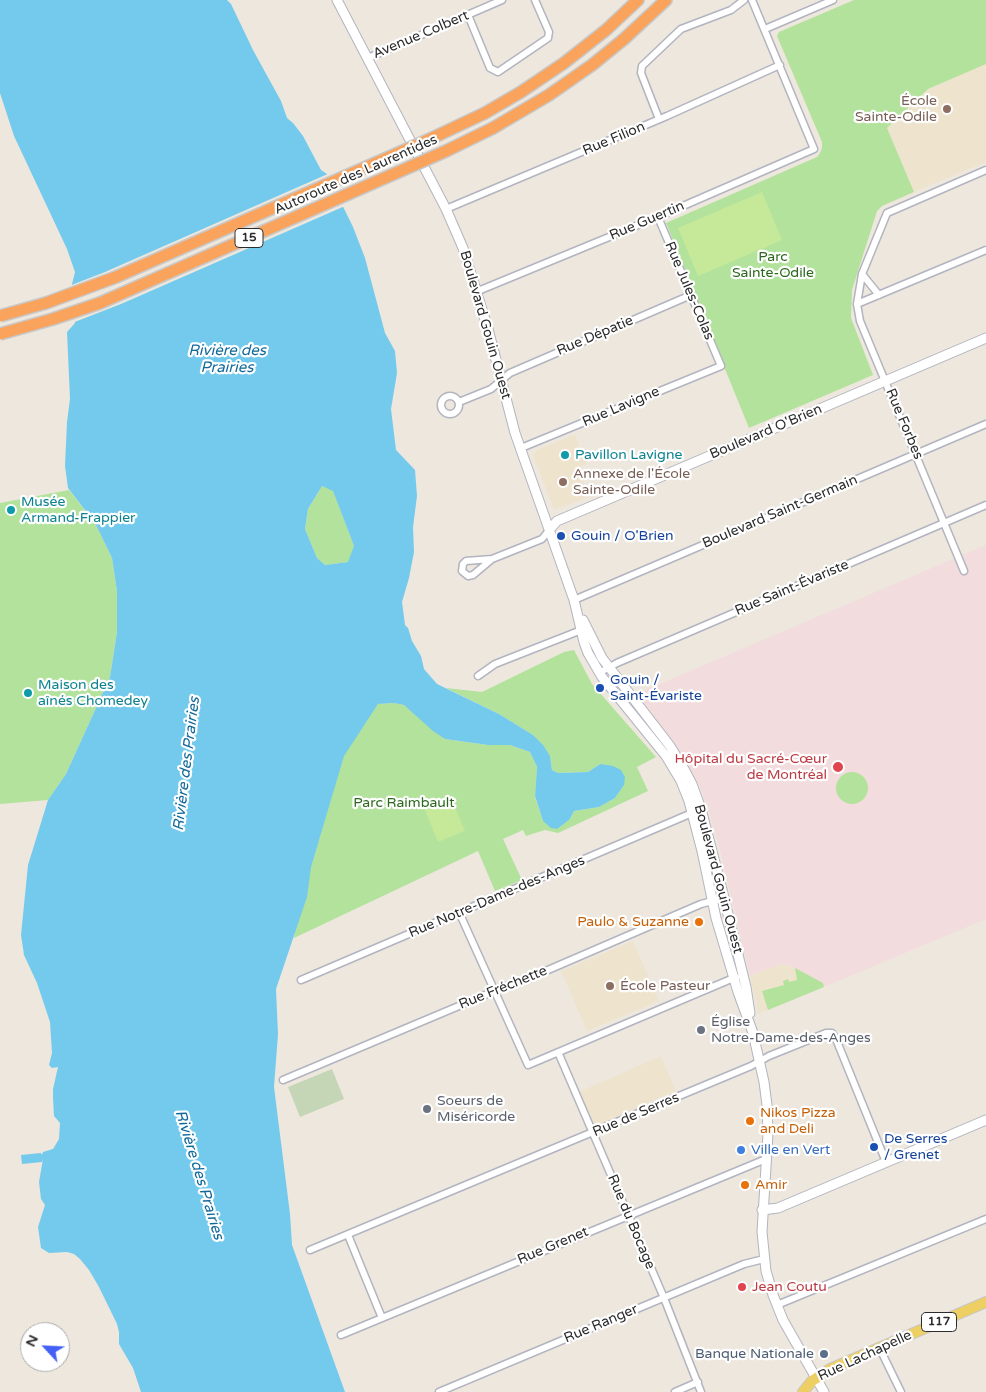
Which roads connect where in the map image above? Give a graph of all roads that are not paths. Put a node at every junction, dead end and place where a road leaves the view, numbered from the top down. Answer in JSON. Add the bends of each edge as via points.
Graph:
{"nodes":[{"id":1,"x":338,"y":0,"type":"edge"},
{"id":2,"x":502,"y":0,"type":"edge"},
{"id":3,"x":534,"y":0,"type":"edge"},
{"id":4,"x":638,"y":0,"type":"edge"},
{"id":5,"x":666,"y":0,"type":"edge"},
{"id":6,"x":744,"y":0,"type":"edge"},
{"id":7,"x":752,"y":0,"type":"edge"},
{"id":8,"x":833,"y":0,"type":"edge"},
{"id":9,"x":468,"y":15,"type":"junction"},
{"id":10,"x":765,"y":29,"type":"junction"},
{"id":11,"x":368,"y":58,"type":"junction"},
{"id":12,"x":780,"y":64,"type":"junction"},
{"id":13,"x":659,"y":120,"type":"junction"},
{"id":14,"x":986,"y":170,"type":"edge"},
{"id":15,"x":446,"y":210,"type":"junction"},
{"id":16,"x":658,"y":217,"type":"junction"},
{"id":17,"x":986,"y":250,"type":"edge"},
{"id":18,"x":862,"y":274,"type":"junction"},
{"id":19,"x":478,"y":291,"type":"junction"},
{"id":20,"x":691,"y":295,"type":"junction"},
{"id":21,"x":879,"y":295,"type":"junction"},
{"id":22,"x":857,"y":304,"type":"junction"},
{"id":23,"x":0,"y":316,"type":"edge"},
{"id":24,"x":0,"y":334,"type":"edge"},
{"id":25,"x":986,"y":338,"type":"edge"},
{"id":26,"x":720,"y":366,"type":"joint"},
{"id":27,"x":502,"y":380,"type":"junction"},
{"id":28,"x":886,"y":381,"type":"junction"},
{"id":29,"x":459,"y":402,"type":"dead end"},
{"id":30,"x":986,"y":424,"type":"edge"},
{"id":31,"x":520,"y":448,"type":"junction"},
{"id":32,"x":916,"y":453,"type":"junction"},
{"id":33,"x":986,"y":505,"type":"edge"},
{"id":34,"x":945,"y":522,"type":"junction"},
{"id":35,"x":550,"y":529,"type":"junction"},
{"id":36,"x":492,"y":560,"type":"dead end"},
{"id":37,"x":964,"y":571,"type":"dead end"},
{"id":38,"x":576,"y":604,"type":"junction"},
{"id":39,"x":584,"y":629,"type":"junction"},
{"id":40,"x":609,"y":667,"type":"junction"},
{"id":41,"x":600,"y":674,"type":"junction"},
{"id":42,"x":478,"y":676,"type":"dead end"},
{"id":43,"x":692,"y":813,"type":"junction"},
{"id":44,"x":724,"y":898,"type":"junction"},
{"id":45,"x":713,"y":901,"type":"junction"},
{"id":46,"x":459,"y":912,"type":"junction"},
{"id":47,"x":739,"y":976,"type":"junction"},
{"id":48,"x":301,"y":980,"type":"dead end"},
{"id":49,"x":495,"y":991,"type":"junction"},
{"id":50,"x":558,"y":1052,"type":"junction"},
{"id":51,"x":760,"y":1062,"type":"junction"},
{"id":52,"x":283,"y":1080,"type":"dead end"},
{"id":53,"x":986,"y":1120,"type":"edge"},
{"id":54,"x":593,"y":1132,"type":"junction"},
{"id":55,"x":766,"y":1159,"type":"junction"},
{"id":56,"x":886,"y":1162,"type":"junction"},
{"id":57,"x":762,"y":1210,"type":"junction"},
{"id":58,"x":627,"y":1215,"type":"junction"},
{"id":59,"x":986,"y":1219,"type":"edge"},
{"id":60,"x":348,"y":1235,"type":"junction"},
{"id":61,"x":310,"y":1250,"type":"dead end"},
{"id":62,"x":764,"y":1259,"type":"junction"},
{"id":63,"x":664,"y":1298,"type":"junction"},
{"id":64,"x":986,"y":1302,"type":"edge"},
{"id":65,"x":777,"y":1305,"type":"junction"},
{"id":66,"x":382,"y":1318,"type":"junction"},
{"id":67,"x":341,"y":1335,"type":"dead end"},
{"id":68,"x":879,"y":1347,"type":"junction"},
{"id":69,"x":815,"y":1378,"type":"junction"},
{"id":70,"x":698,"y":1382,"type":"junction"},
{"id":71,"x":439,"y":1392,"type":"edge"},
{"id":72,"x":675,"y":1392,"type":"edge"},
{"id":73,"x":702,"y":1392,"type":"edge"},
{"id":74,"x":803,"y":1392,"type":"edge"},
{"id":75,"x":824,"y":1392,"type":"edge"},
{"id":76,"x":901,"y":1392,"type":"edge"}],
"edges":[{"from":1,"to":11,"type":"street","name":"Boulevard Gouin Ouest"},
{"from":2,"to":9,"type":"street","name":"Avenue Colbert"},
{"from":3,"to":9,"type":"street","via":[[549,32],[548,38],[498,72],[490,68]]},
{"from":4,"to":23,"type":"highway","name":"Autoroute des Laurentides","number":"15","bridge":true,"via":[[564,63],[485,113],[103,283]]},
{"from":5,"to":24,"type":"highway","name":"Autoroute des Laurentides","number":"15","bridge":true,"via":[[592,65],[493,128],[441,154],[106,301]]},
{"from":6,"to":13,"type":"street","via":[[730,10],[681,29],[642,66],[641,73]]},
{"from":7,"to":10,"type":"street"},
{"from":8,"to":10,"type":"street"},
{"from":9,"to":11,"type":"street","name":"Avenue Colbert"},
{"from":10,"to":12,"type":"street"},
{"from":11,"to":15,"type":"street","name":"Boulevard Gouin Ouest"},
{"from":12,"to":13,"type":"street","name":"Rue Filion"},
{"from":12,"to":16,"type":"street","name":"Rue Guertin","via":[[814,149]]},
{"from":13,"to":15,"type":"street","name":"Rue Filion"},
{"from":14,"to":18,"type":"street","name":"Rue Forbes","via":[[887,213]]},
{"from":15,"to":19,"type":"street","name":"Boulevard Gouin Ouest"},
{"from":16,"to":19,"type":"street","name":"Rue Guertin"},
{"from":16,"to":20,"type":"street","name":"Rue Jules-Colas"},
{"from":17,"to":21,"type":"street"},
{"from":18,"to":21,"type":"street"},
{"from":18,"to":22,"type":"street","name":"Rue Forbes"},
{"from":19,"to":27,"type":"street","name":"Boulevard Gouin Ouest"},
{"from":20,"to":26,"type":"street","name":"Rue Jules-Colas"},
{"from":20,"to":27,"type":"street","name":"Rue Dépatie","via":[[510,372]]},
{"from":21,"to":22,"type":"street"},
{"from":22,"to":28,"type":"street","name":"Rue Forbes","via":[[860,321]]},
{"from":25,"to":28,"type":"street","name":"Boulevard O'Brien"},
{"from":26,"to":31,"type":"street","name":"Rue Lavigne"},
{"from":27,"to":29,"type":"street","name":"Rue Dépatie","via":[[491,389]]},
{"from":27,"to":31,"type":"street","name":"Boulevard Gouin Ouest"},
{"from":28,"to":32,"type":"street","name":"Rue Forbes"},
{"from":28,"to":35,"type":"street","name":"Boulevard O'Brien","via":[[557,521]]},
{"from":30,"to":32,"type":"street","name":"Boulevard Saint-Germain"},
{"from":31,"to":35,"type":"street","name":"Boulevard Gouin Ouest"},
{"from":32,"to":34,"type":"street","name":"Rue Forbes"},
{"from":32,"to":38,"type":"street","name":"Boulevard Saint-Germain"},
{"from":33,"to":34,"type":"street","name":"Rue Saint-Évariste"},
{"from":34,"to":37,"type":"street","name":"Rue Forbes"},
{"from":34,"to":40,"type":"street","name":"Rue Saint-Évariste"},
{"from":35,"to":36,"type":"street","via":[[542,539]]},
{"from":35,"to":38,"type":"street","name":"Boulevard Gouin Ouest"},
{"from":38,"to":39,"type":"street","name":"Boulevard Gouin Ouest"},
{"from":39,"to":40,"type":"street","name":"Boulevard Gouin Ouest"},
{"from":39,"to":41,"type":"street","name":"Boulevard Gouin Ouest","via":[[587,649]]},
{"from":39,"to":42,"type":"street","via":[[495,664]]},
{"from":40,"to":41,"type":"street","name":"Rue Saint-Évariste"},
{"from":40,"to":44,"type":"street","name":"Boulevard Gouin Ouest","via":[[684,769],[698,799]]},
{"from":41,"to":43,"type":"street","name":"Boulevard Gouin Ouest","via":[[674,767]]},
{"from":43,"to":45,"type":"street","name":"Boulevard Gouin Ouest"},
{"from":43,"to":46,"type":"street","name":"Rue Notre-Dame-des-Anges"},
{"from":44,"to":45,"type":"street","name":"Rue Fréchette"},
{"from":44,"to":47,"type":"street","name":"Boulevard Gouin Ouest"},
{"from":45,"to":47,"type":"street","name":"Boulevard Gouin Ouest","via":[[716,918]]},
{"from":45,"to":49,"type":"street","name":"Rue Fréchette"},
{"from":46,"to":48,"type":"street","name":"Rue Notre-Dame-des-Anges"},
{"from":46,"to":49,"type":"street"},
{"from":47,"to":50,"type":"street"},
{"from":47,"to":51,"type":"street","name":"Boulevard Gouin Ouest"},
{"from":49,"to":50,"type":"street","via":[[528,1065]]},
{"from":49,"to":52,"type":"street","name":"Rue Fréchette"},
{"from":50,"to":54,"type":"street","name":"Rue du Bocage"},
{"from":51,"to":54,"type":"street","name":"Rue de Serres"},
{"from":51,"to":55,"type":"street","name":"Boulevard Gouin Ouest","via":[[767,1105]]},
{"from":51,"to":56,"type":"street","name":"Rue de Serres","via":[[823,1033],[832,1033]]},
{"from":53,"to":56,"type":"street"},
{"from":54,"to":58,"type":"street","name":"Rue du Bocage"},
{"from":54,"to":60,"type":"street","name":"Rue de Serres"},
{"from":55,"to":57,"type":"street","name":"Boulevard Gouin Ouest"},
{"from":55,"to":58,"type":"street","name":"Rue Grenet"},
{"from":56,"to":57,"type":"street","via":[[778,1208]]},
{"from":57,"to":62,"type":"street","name":"Boulevard Gouin Ouest"},
{"from":58,"to":63,"type":"street","name":"Rue du Bocage"},
{"from":58,"to":66,"type":"street","name":"Rue Grenet"},
{"from":59,"to":65,"type":"street"},
{"from":60,"to":61,"type":"street","name":"Rue de Serres"},
{"from":60,"to":66,"type":"street"},
{"from":62,"to":63,"type":"street","name":"Rue Ranger","via":[[744,1264]]},
{"from":62,"to":65,"type":"street","name":"Boulevard Gouin Ouest"},
{"from":63,"to":70,"type":"street","name":"Rue du Bocage"},
{"from":63,"to":71,"type":"street","name":"Rue Ranger"},
{"from":64,"to":68,"type":"main road","name":"Rue Lachapelle","number":"117"},
{"from":65,"to":69,"type":"street","name":"Boulevard Gouin Ouest"},
{"from":66,"to":67,"type":"street","name":"Rue Grenet"},
{"from":68,"to":69,"type":"main road","name":"Rue Lachapelle","number":"117"},
{"from":68,"to":76,"type":"street"},
{"from":69,"to":74,"type":"main road","name":"Rue Lachapelle","number":"117"},
{"from":69,"to":75,"type":"street","name":"Boulevard Gouin Ouest"},
{"from":70,"to":72,"type":"street"},
{"from":70,"to":73,"type":"street","name":"Rue du Bocage"}]}
